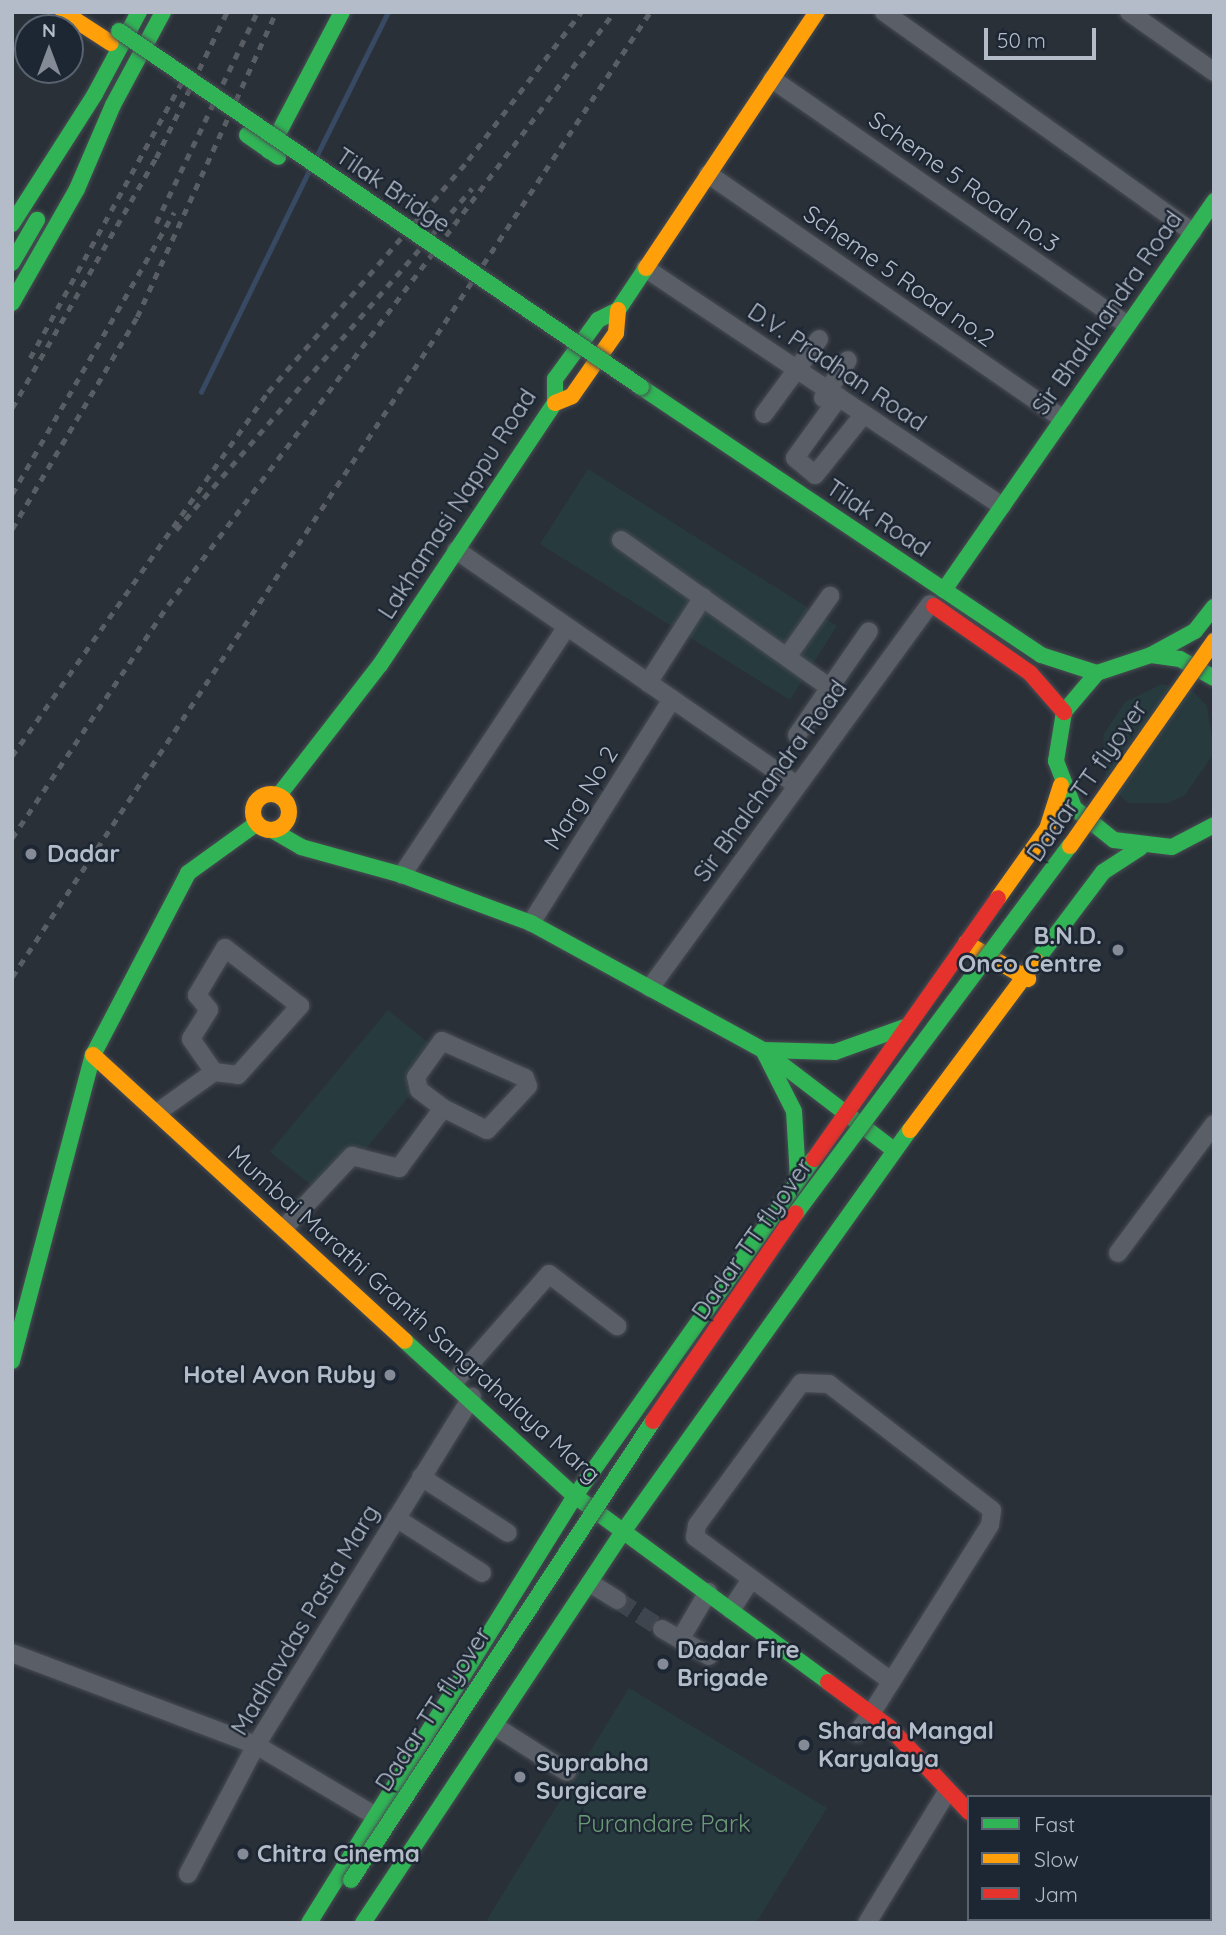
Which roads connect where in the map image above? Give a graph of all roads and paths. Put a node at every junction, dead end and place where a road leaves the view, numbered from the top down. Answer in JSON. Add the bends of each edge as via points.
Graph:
{"nodes":[{"id":1,"x":63,"y":12,"type":"edge"},
{"id":2,"x":94,"y":12,"type":"edge"},
{"id":3,"x":139,"y":12,"type":"edge"},
{"id":4,"x":163,"y":12,"type":"edge"},
{"id":5,"x":342,"y":12,"type":"edge"},
{"id":6,"x":817,"y":12,"type":"edge"},
{"id":7,"x":884,"y":12,"type":"edge"},
{"id":8,"x":1129,"y":12,"type":"edge"},
{"id":9,"x":115,"y":37,"type":"junction"},
{"id":10,"x":1214,"y":72,"type":"edge"},
{"id":11,"x":772,"y":79,"type":"junction"},
{"id":12,"x":95,"y":94,"type":"junction"},
{"id":13,"x":113,"y":105,"type":"junction"},
{"id":14,"x":273,"y":145,"type":"junction"},
{"id":15,"x":708,"y":174,"type":"junction"},
{"id":16,"x":60,"y":179,"type":"junction"},
{"id":17,"x":1214,"y":201,"type":"edge"},
{"id":18,"x":12,"y":224,"type":"edge"},
{"id":19,"x":1192,"y":232,"type":"junction"},
{"id":20,"x":12,"y":263,"type":"edge"},
{"id":21,"x":645,"y":268,"type":"junction"},
{"id":22,"x":12,"y":303,"type":"edge"},
{"id":23,"x":618,"y":310,"type":"junction"},
{"id":24,"x":1127,"y":325,"type":"junction"},
{"id":25,"x":819,"y":340,"type":"dead end"},
{"id":26,"x":848,"y":360,"type":"dead end"},
{"id":27,"x":800,"y":366,"type":"junction"},
{"id":28,"x":834,"y":390,"type":"junction"},
{"id":29,"x":637,"y":392,"type":"junction"},
{"id":30,"x":555,"y":403,"type":"junction"},
{"id":31,"x":764,"y":414,"type":"dead end"},
{"id":32,"x":864,"y":414,"type":"junction"},
{"id":33,"x":1063,"y":419,"type":"junction"},
{"id":34,"x":795,"y":439,"type":"dead end"},
{"id":35,"x":1002,"y":506,"type":"junction"},
{"id":36,"x":621,"y":540,"type":"dead end"},
{"id":37,"x":456,"y":550,"type":"junction"},
{"id":38,"x":944,"y":590,"type":"junction"},
{"id":39,"x":830,"y":596,"type":"dead end"},
{"id":40,"x":703,"y":597,"type":"junction"},
{"id":41,"x":930,"y":604,"type":"junction"},
{"id":42,"x":1214,"y":607,"type":"edge"},
{"id":43,"x":567,"y":627,"type":"junction"},
{"id":44,"x":869,"y":631,"type":"dead end"},
{"id":45,"x":1214,"y":641,"type":"edge"},
{"id":46,"x":1151,"y":655,"type":"junction"},
{"id":47,"x":787,"y":657,"type":"junction"},
{"id":48,"x":1097,"y":673,"type":"junction"},
{"id":49,"x":1214,"y":676,"type":"edge"},
{"id":50,"x":648,"y":683,"type":"junction"},
{"id":51,"x":830,"y":688,"type":"junction"},
{"id":52,"x":672,"y":699,"type":"junction"},
{"id":53,"x":816,"y":708,"type":"junction"},
{"id":54,"x":1064,"y":712,"type":"junction"},
{"id":55,"x":840,"y":727,"type":"junction"},
{"id":56,"x":797,"y":736,"type":"dead end"},
{"id":57,"x":1153,"y":761,"type":"dead end"},
{"id":58,"x":797,"y":785,"type":"junction"},
{"id":59,"x":1061,"y":785,"type":"junction"},
{"id":60,"x":279,"y":795,"type":"junction"},
{"id":61,"x":1115,"y":816,"type":"dead end"},
{"id":62,"x":257,"y":823,"type":"junction"},
{"id":63,"x":1214,"y":825,"type":"edge"},
{"id":64,"x":272,"y":830,"type":"junction"},
{"id":65,"x":1140,"y":848,"type":"junction"},
{"id":66,"x":402,"y":875,"type":"junction"},
{"id":67,"x":531,"y":923,"type":"junction"},
{"id":68,"x":966,"y":943,"type":"junction"},
{"id":69,"x":1028,"y":979,"type":"junction"},
{"id":70,"x":650,"y":988,"type":"junction"},
{"id":71,"x":960,"y":1026,"type":"dead end"},
{"id":72,"x":905,"y":1027,"type":"junction"},
{"id":73,"x":763,"y":1050,"type":"junction"},
{"id":74,"x":93,"y":1055,"type":"junction"},
{"id":75,"x":214,"y":1072,"type":"junction"},
{"id":76,"x":443,"y":1108,"type":"junction"},
{"id":77,"x":158,"y":1112,"type":"junction"},
{"id":78,"x":842,"y":1116,"type":"junction"},
{"id":79,"x":1214,"y":1124,"type":"edge"},
{"id":80,"x":886,"y":1125,"type":"dead end"},
{"id":81,"x":894,"y":1150,"type":"junction"},
{"id":82,"x":862,"y":1157,"type":"dead end"},
{"id":83,"x":798,"y":1179,"type":"junction"},
{"id":84,"x":838,"y":1189,"type":"dead end"},
{"id":85,"x":285,"y":1227,"type":"junction"},
{"id":86,"x":1118,"y":1253,"type":"dead end"},
{"id":87,"x":733,"y":1272,"type":"junction"},
{"id":88,"x":785,"y":1303,"type":"junction"},
{"id":89,"x":617,"y":1326,"type":"dead end"},
{"id":90,"x":12,"y":1361,"type":"edge"},
{"id":91,"x":718,"y":1361,"type":"dead end"},
{"id":92,"x":455,"y":1381,"type":"junction"},
{"id":93,"x":472,"y":1396,"type":"junction"},
{"id":94,"x":687,"y":1405,"type":"dead end"},
{"id":95,"x":421,"y":1477,"type":"junction"},
{"id":96,"x":575,"y":1496,"type":"junction"},
{"id":97,"x":396,"y":1518,"type":"junction"},
{"id":98,"x":625,"y":1529,"type":"junction"},
{"id":99,"x":508,"y":1534,"type":"dead end"},
{"id":100,"x":482,"y":1573,"type":"dead end"},
{"id":101,"x":750,"y":1581,"type":"junction"},
{"id":102,"x":590,"y":1583,"type":"junction"},
{"id":103,"x":708,"y":1592,"type":"junction"},
{"id":104,"x":617,"y":1600,"type":"tunnel mouth"},
{"id":105,"x":732,"y":1610,"type":"junction"},
{"id":106,"x":662,"y":1629,"type":"tunnel mouth"},
{"id":107,"x":680,"y":1640,"type":"junction"},
{"id":108,"x":12,"y":1653,"type":"edge"},
{"id":109,"x":709,"y":1656,"type":"dead end"},
{"id":110,"x":891,"y":1681,"type":"junction"},
{"id":111,"x":871,"y":1714,"type":"junction"},
{"id":112,"x":496,"y":1727,"type":"junction"},
{"id":113,"x":857,"y":1733,"type":"dead end"},
{"id":114,"x":256,"y":1745,"type":"junction"},
{"id":115,"x":567,"y":1772,"type":"dead end"},
{"id":116,"x":947,"y":1792,"type":"junction"},
{"id":117,"x":967,"y":1810,"type":"edge"},
{"id":118,"x":372,"y":1814,"type":"junction"},
{"id":119,"x":188,"y":1874,"type":"dead end"},
{"id":120,"x":309,"y":1923,"type":"edge"},
{"id":121,"x":318,"y":1923,"type":"edge"},
{"id":122,"x":348,"y":1923,"type":"edge"},
{"id":123,"x":363,"y":1923,"type":"edge"},
{"id":124,"x":867,"y":1923,"type":"edge"}],
"edges":[{"from":1,"to":9,"type":"main road"},
{"from":2,"to":9,"type":"main road"},
{"from":3,"to":12,"type":"main road"},
{"from":4,"to":13,"type":"main road"},
{"from":5,"to":14,"type":"main road"},
{"from":6,"to":11,"type":"main road","name":"Lakhamasi Nappu Road"},
{"from":7,"to":19,"type":"street"},
{"from":8,"to":10,"type":"street"},
{"from":9,"to":14,"type":"main road","name":"Tilak Bridge","bridge":true},
{"from":11,"to":15,"type":"main road","name":"Lakhamasi Nappu Road"},
{"from":11,"to":24,"type":"street","name":"Scheme 5 Road no.3"},
{"from":12,"to":16,"type":"main road"},
{"from":12,"to":18,"type":"main road"},
{"from":13,"to":16,"type":"main road"},
{"from":13,"to":22,"type":"main road","via":[[77,189]]},
{"from":14,"to":29,"type":"main road","name":"Tilak Bridge"},
{"from":15,"to":21,"type":"main road","name":"Lakhamasi Nappu Road"},
{"from":15,"to":33,"type":"street","name":"Scheme 5 Road no.2"},
{"from":16,"to":20,"type":"main road"},
{"from":17,"to":19,"type":"main road","name":"Sir Bhalchandra Road"},
{"from":19,"to":24,"type":"main road","name":"Sir Bhalchandra Road"},
{"from":21,"to":23,"type":"main road","name":"Lakhamasi Nappu Road"},
{"from":21,"to":27,"type":"street","name":"D.V. Pradhan Road"},
{"from":23,"to":30,"type":"main road","via":[[616,332],[572,396]]},
{"from":23,"to":30,"type":"main road","name":"Lakhamasi Nappu Road","via":[[598,320],[555,379]]},
{"from":24,"to":33,"type":"main road","name":"Sir Bhalchandra Road"},
{"from":25,"to":27,"type":"street"},
{"from":26,"to":28,"type":"street"},
{"from":27,"to":28,"type":"street","name":"D.V. Pradhan Road"},
{"from":27,"to":31,"type":"street"},
{"from":28,"to":32,"type":"street","name":"D.V. Pradhan Road"},
{"from":28,"to":32,"type":"street","via":[[795,458],[815,475]]},
{"from":28,"to":34,"type":"street"},
{"from":29,"to":38,"type":"main road","name":"Tilak Road"},
{"from":29,"to":41,"type":"main road","name":"Tilak Road"},
{"from":30,"to":37,"type":"main road","name":"Lakhamasi Nappu Road"},
{"from":32,"to":35,"type":"street","name":"D.V. Pradhan Road"},
{"from":33,"to":35,"type":"main road","name":"Sir Bhalchandra Road"},
{"from":35,"to":38,"type":"main road","name":"Sir Bhalchandra Road"},
{"from":36,"to":40,"type":"street"},
{"from":37,"to":43,"type":"street"},
{"from":37,"to":60,"type":"main road","name":"Lakhamasi Nappu Road","via":[[321,746]]},
{"from":38,"to":48,"type":"main road","name":"Tilak Road","via":[[1041,655]]},
{"from":39,"to":47,"type":"street"},
{"from":40,"to":47,"type":"street"},
{"from":40,"to":50,"type":"street"},
{"from":41,"to":54,"type":"main road","name":"Tilak Road","via":[[1030,673]]},
{"from":41,"to":55,"type":"street","name":"Sir Bhalchandra Road"},
{"from":42,"to":46,"type":"main road","via":[[1195,631]]},
{"from":43,"to":50,"type":"street"},
{"from":43,"to":66,"type":"street"},
{"from":44,"to":51,"type":"street"},
{"from":45,"to":121,"type":"main road","name":"Dadar TT flyover","bridge":true,"via":[[1084,827],[776,1240]]},
{"from":46,"to":48,"type":"main road"},
{"from":46,"to":49,"type":"main road","via":[[1180,659]]},
{"from":47,"to":51,"type":"street"},
{"from":48,"to":54,"type":"main road"},
{"from":49,"to":57,"type":"main road","name":"Dadar TT flyover"},
{"from":50,"to":52,"type":"street"},
{"from":51,"to":53,"type":"street"},
{"from":52,"to":58,"type":"street"},
{"from":52,"to":67,"type":"street","name":"Marg No 2"},
{"from":53,"to":55,"type":"street"},
{"from":53,"to":56,"type":"street"},
{"from":54,"to":59,"type":"main road","via":[[1057,736]]},
{"from":55,"to":58,"type":"street","name":"Sir Bhalchandra Road"},
{"from":58,"to":70,"type":"street","name":"Sir Bhalchandra Road"},
{"from":59,"to":65,"type":"main road","via":[[1092,827]]},
{"from":59,"to":68,"type":"main road","via":[[1046,829]]},
{"from":60,"to":62,"type":"main road","name":"Lakhamasi Nappu Road","via":[[257,801]]},
{"from":60,"to":64,"type":"main road","via":[[289,816]]},
{"from":61,"to":71,"type":"main road","name":"Dadar TT flyover"},
{"from":62,"to":64,"type":"main road"},
{"from":62,"to":74,"type":"main road","via":[[188,873]]},
{"from":63,"to":65,"type":"main road","via":[[1172,847]]},
{"from":64,"to":66,"type":"main road","via":[[301,847]]},
{"from":65,"to":69,"type":"main road","via":[[1103,872]]},
{"from":66,"to":67,"type":"main road"},
{"from":67,"to":70,"type":"main road"},
{"from":68,"to":69,"type":"main road"},
{"from":68,"to":72,"type":"main road"},
{"from":69,"to":81,"type":"main road"},
{"from":70,"to":73,"type":"main road"},
{"from":72,"to":73,"type":"main road","via":[[835,1052]]},
{"from":72,"to":78,"type":"main road"},
{"from":73,"to":78,"type":"main road"},
{"from":73,"to":83,"type":"main road","via":[[794,1111]]},
{"from":74,"to":77,"type":"main road","name":"Mumbai Marathi Granth Sangrahalaya Marg"},
{"from":74,"to":90,"type":"main road"},
{"from":75,"to":75,"type":"street","via":[[237,1075],[300,1006],[225,948],[197,995],[209,1010],[191,1039]]},
{"from":75,"to":77,"type":"street"},
{"from":76,"to":76,"type":"street","via":[[487,1130],[528,1086],[525,1078],[442,1041],[416,1077],[419,1090]]},
{"from":76,"to":85,"type":"street","via":[[399,1168],[352,1156]]},
{"from":77,"to":85,"type":"main road","name":"Mumbai Marathi Granth Sangrahalaya Marg"},
{"from":78,"to":81,"type":"main road"},
{"from":78,"to":83,"type":"main road"},
{"from":79,"to":86,"type":"street"},
{"from":80,"to":82,"type":"main road"},
{"from":81,"to":88,"type":"main road"},
{"from":83,"to":87,"type":"main road"},
{"from":84,"to":91,"type":"main road","name":"Dadar TT flyover"},
{"from":85,"to":92,"type":"main road","name":"Mumbai Marathi Granth Sangrahalaya Marg"},
{"from":87,"to":88,"type":"main road"},
{"from":87,"to":96,"type":"main road"},
{"from":88,"to":98,"type":"main road"},
{"from":89,"to":92,"type":"street","via":[[549,1274]]},
{"from":92,"to":93,"type":"main road","name":"Mumbai Marathi Granth Sangrahalaya Marg"},
{"from":93,"to":95,"type":"street","name":"Madhavdas Pasta Marg"},
{"from":93,"to":96,"type":"main road","name":"Mumbai Marathi Granth Sangrahalaya Marg"},
{"from":94,"to":122,"type":"main road","name":"Dadar TT flyover"},
{"from":95,"to":97,"type":"street","name":"Madhavdas Pasta Marg"},
{"from":95,"to":99,"type":"street"},
{"from":96,"to":98,"type":"main road","name":"Mumbai Marathi Granth Sangrahalaya Marg"},
{"from":96,"to":118,"type":"main road"},
{"from":97,"to":100,"type":"street"},
{"from":97,"to":114,"type":"street","name":"Madhavdas Pasta Marg"},
{"from":98,"to":102,"type":"main road"},
{"from":98,"to":103,"type":"main road","name":"Mumbai Marathi Granth Sangrahalaya Marg"},
{"from":101,"to":105,"type":"street"},
{"from":101,"to":110,"type":"street"},
{"from":101,"to":110,"type":"street","via":[[698,1544],[695,1529],[792,1388],[824,1381],[992,1510],[990,1525]]},
{"from":102,"to":104,"type":"street"},
{"from":102,"to":112,"type":"main road"},
{"from":103,"to":105,"type":"main road","name":"Mumbai Marathi Granth Sangrahalaya Marg"},
{"from":103,"to":107,"type":"street"},
{"from":105,"to":111,"type":"main road","name":"Mumbai Marathi Granth Sangrahalaya Marg"},
{"from":106,"to":107,"type":"street"},
{"from":107,"to":109,"type":"street"},
{"from":108,"to":114,"type":"street"},
{"from":110,"to":111,"type":"street"},
{"from":111,"to":113,"type":"street"},
{"from":111,"to":116,"type":"main road","name":"Mumbai Marathi Granth Sangrahalaya Marg"},
{"from":112,"to":115,"type":"street"},
{"from":112,"to":123,"type":"main road"},
{"from":114,"to":118,"type":"street"},
{"from":114,"to":119,"type":"street","name":"Madhavdas Pasta Marg"},
{"from":116,"to":117,"type":"main road","name":"Mumbai Marathi Granth Sangrahalaya Marg"},
{"from":116,"to":124,"type":"street"},
{"from":118,"to":120,"type":"main road"}]}
